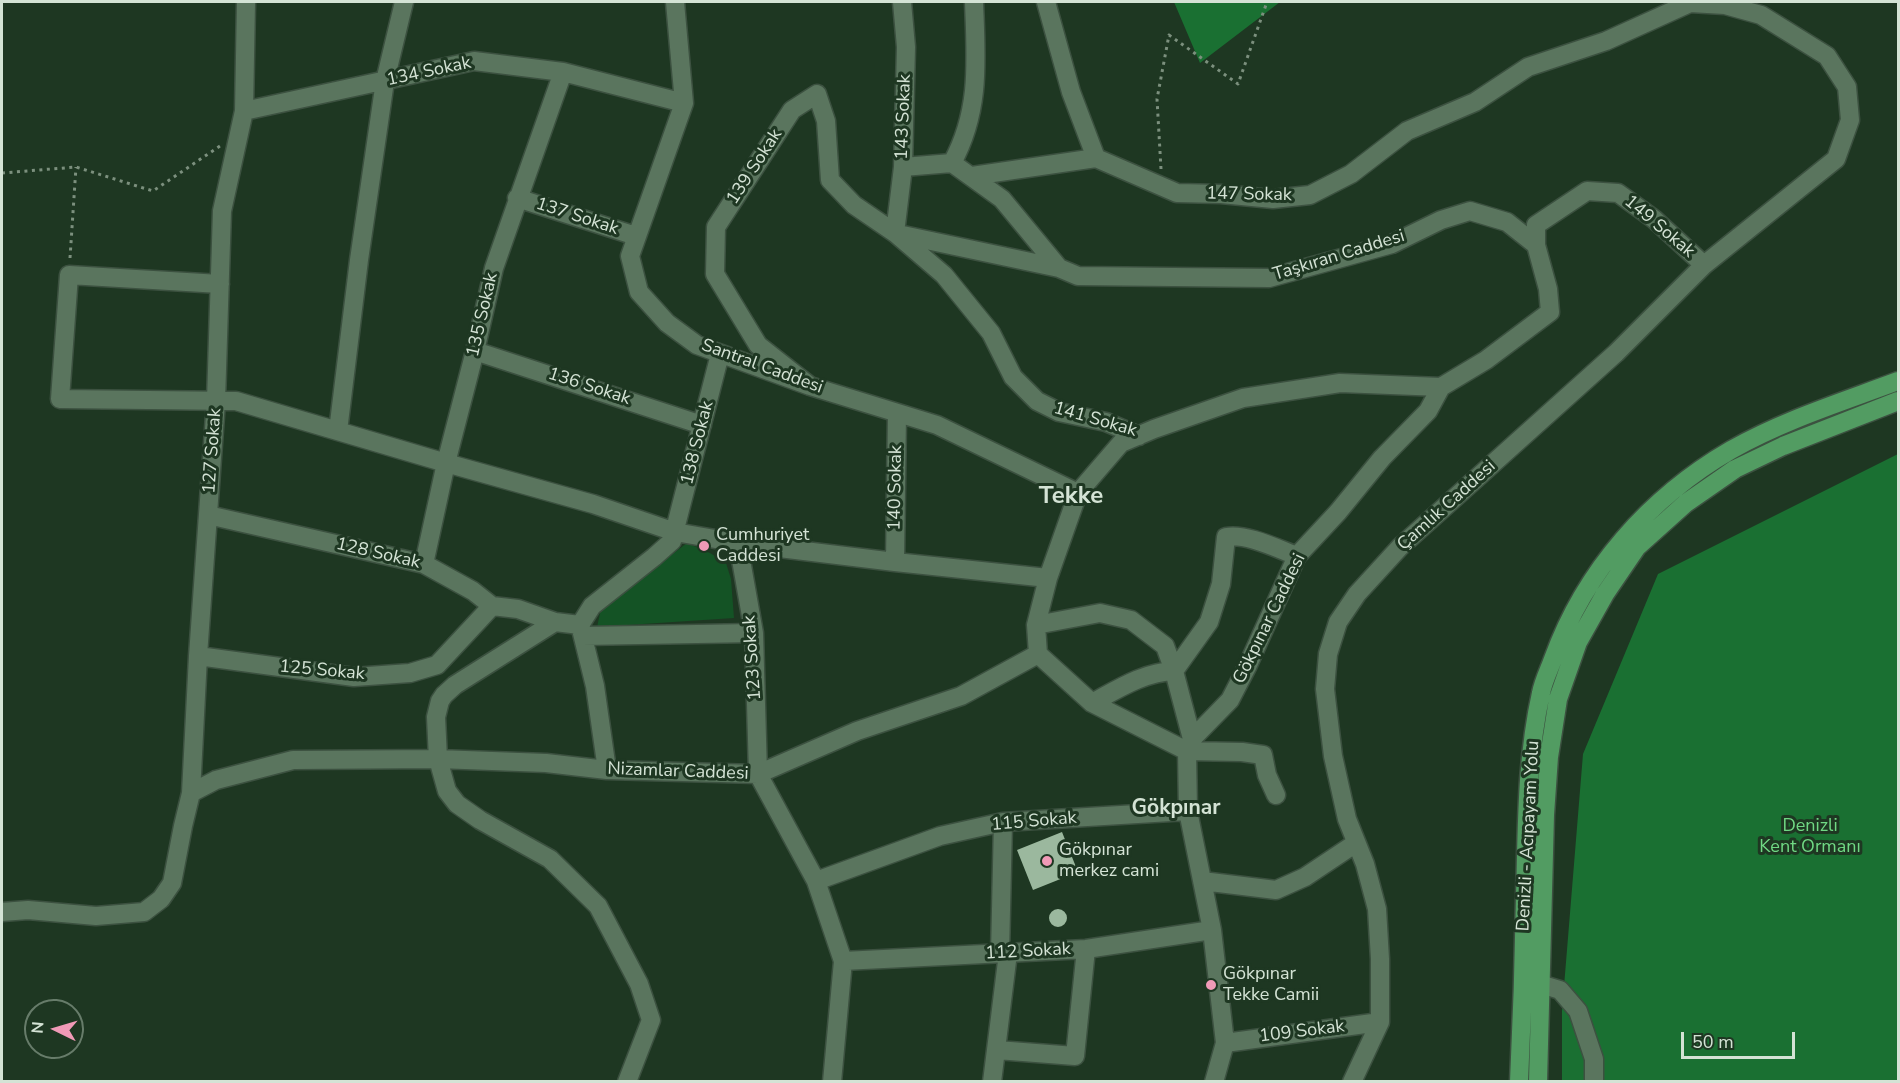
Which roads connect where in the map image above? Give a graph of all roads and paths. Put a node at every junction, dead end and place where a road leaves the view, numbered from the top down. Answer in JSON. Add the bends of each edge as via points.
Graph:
{"nodes":[{"id":1,"x":246,"y":2,"type":"edge"},
{"id":2,"x":404,"y":2,"type":"edge"},
{"id":3,"x":675,"y":2,"type":"edge"},
{"id":4,"x":902,"y":2,"type":"edge"},
{"id":5,"x":974,"y":2,"type":"edge"},
{"id":6,"x":1046,"y":2,"type":"edge"},
{"id":7,"x":1267,"y":2,"type":"edge"},
{"id":8,"x":1827,"y":56,"type":"joint"},
{"id":9,"x":563,"y":72,"type":"junction"},
{"id":10,"x":385,"y":81,"type":"junction"},
{"id":11,"x":684,"y":103,"type":"junction"},
{"id":12,"x":244,"y":111,"type":"junction"},
{"id":13,"x":239,"y":133,"type":"junction"},
{"id":14,"x":1096,"y":158,"type":"junction"},
{"id":15,"x":952,"y":163,"type":"junction"},
{"id":16,"x":76,"y":167,"type":"junction"},
{"id":17,"x":903,"y":167,"type":"junction"},
{"id":18,"x":2,"y":173,"type":"edge"},
{"id":19,"x":972,"y":176,"type":"junction"},
{"id":20,"x":1161,"y":186,"type":"junction"},
{"id":21,"x":517,"y":198,"type":"junction"},
{"id":22,"x":895,"y":233,"type":"junction"},
{"id":23,"x":636,"y":236,"type":"junction"},
{"id":24,"x":1536,"y":245,"type":"junction"},
{"id":25,"x":1704,"y":265,"type":"junction"},
{"id":26,"x":1059,"y":268,"type":"junction"},
{"id":27,"x":69,"y":275,"type":"junction"},
{"id":28,"x":220,"y":284,"type":"junction"},
{"id":29,"x":475,"y":351,"type":"junction"},
{"id":30,"x":720,"y":354,"type":"junction"},
{"id":31,"x":1899,"y":381,"type":"edge"},
{"id":32,"x":810,"y":386,"type":"junction"},
{"id":33,"x":1441,"y":387,"type":"junction"},
{"id":34,"x":216,"y":400,"type":"junction"},
{"id":35,"x":1899,"y":401,"type":"edge"},
{"id":36,"x":897,"y":414,"type":"junction"},
{"id":37,"x":702,"y":425,"type":"junction"},
{"id":38,"x":338,"y":431,"type":"junction"},
{"id":39,"x":1138,"y":436,"type":"junction"},
{"id":40,"x":446,"y":463,"type":"junction"},
{"id":41,"x":1078,"y":493,"type":"junction"},
{"id":42,"x":208,"y":515,"type":"junction"},
{"id":43,"x":675,"y":532,"type":"junction"},
{"id":44,"x":738,"y":543,"type":"junction"},
{"id":45,"x":1298,"y":556,"type":"junction"},
{"id":46,"x":895,"y":562,"type":"junction"},
{"id":47,"x":423,"y":564,"type":"junction"},
{"id":48,"x":1048,"y":578,"type":"junction"},
{"id":49,"x":492,"y":606,"type":"junction"},
{"id":50,"x":555,"y":622,"type":"junction"},
{"id":51,"x":1036,"y":625,"type":"junction"},
{"id":52,"x":581,"y":630,"type":"junction"},
{"id":53,"x":754,"y":633,"type":"junction"},
{"id":54,"x":1038,"y":654,"type":"junction"},
{"id":55,"x":198,"y":656,"type":"junction"},
{"id":56,"x":1174,"y":671,"type":"junction"},
{"id":57,"x":1092,"y":703,"type":"junction"},
{"id":58,"x":1190,"y":745,"type":"junction"},
{"id":59,"x":438,"y":759,"type":"junction"},
{"id":60,"x":607,"y":770,"type":"junction"},
{"id":61,"x":758,"y":774,"type":"junction"},
{"id":62,"x":191,"y":793,"type":"junction"},
{"id":63,"x":1276,"y":795,"type":"dead end"},
{"id":64,"x":1188,"y":811,"type":"junction"},
{"id":65,"x":1003,"y":822,"type":"junction"},
{"id":66,"x":1356,"y":843,"type":"junction"},
{"id":67,"x":816,"y":881,"type":"junction"},
{"id":68,"x":1202,"y":881,"type":"junction"},
{"id":69,"x":2,"y":912,"type":"edge"},
{"id":70,"x":1212,"y":930,"type":"junction"},
{"id":71,"x":1086,"y":949,"type":"junction"},
{"id":72,"x":1004,"y":954,"type":"junction"},
{"id":73,"x":843,"y":961,"type":"junction"},
{"id":74,"x":1540,"y":984,"type":"junction"},
{"id":75,"x":1380,"y":1022,"type":"junction"},
{"id":76,"x":1225,"y":1042,"type":"junction"},
{"id":77,"x":997,"y":1050,"type":"junction"},
{"id":78,"x":627,"y":1082,"type":"edge"},
{"id":79,"x":832,"y":1082,"type":"edge"},
{"id":80,"x":992,"y":1082,"type":"edge"},
{"id":81,"x":1214,"y":1082,"type":"edge"},
{"id":82,"x":1352,"y":1082,"type":"edge"},
{"id":83,"x":1519,"y":1082,"type":"edge"},
{"id":84,"x":1538,"y":1082,"type":"edge"},
{"id":85,"x":1594,"y":1082,"type":"edge"}],
"edges":[{"from":1,"to":12,"type":"street","name":"127 Sokak"},
{"from":2,"to":10,"type":"street"},
{"from":3,"to":11,"type":"street","name":"Santral Caddesi"},
{"from":4,"to":17,"type":"street","name":"143 Sokak","via":[[906,47]]},
{"from":5,"to":15,"type":"street","via":[[974,100],[963,143]]},
{"from":6,"to":14,"type":"street","via":[[1071,92]]},
{"from":7,"to":20,"type":"path","via":[[1238,84],[1168,35],[1157,99]]},
{"from":8,"to":20,"type":"street","name":"147 Sokak","via":[[1761,15],[1690,3],[1606,41],[1528,67],[1475,102],[1407,131],[1351,174],[1310,195],[1273,199],[1177,193]]},
{"from":8,"to":25,"type":"street","name":"Çamlık Caddesi","via":[[1847,87],[1850,120],[1836,159]]},
{"from":9,"to":10,"type":"street","name":"134 Sokak","via":[[474,61]]},
{"from":9,"to":11,"type":"street","name":"134 Sokak"},
{"from":9,"to":21,"type":"street","name":"135 Sokak"},
{"from":10,"to":12,"type":"street","name":"134 Sokak"},
{"from":10,"to":38,"type":"street"},
{"from":11,"to":23,"type":"street","name":"Santral Caddesi"},
{"from":12,"to":13,"type":"street","name":"127 Sokak"},
{"from":13,"to":16,"type":"path","via":[[153,191]]},
{"from":13,"to":28,"type":"street","name":"127 Sokak","via":[[222,211]]},
{"from":14,"to":19,"type":"street"},
{"from":14,"to":20,"type":"street","name":"147 Sokak"},
{"from":15,"to":17,"type":"street"},
{"from":15,"to":19,"type":"street"},
{"from":16,"to":18,"type":"path"},
{"from":16,"to":27,"type":"path"},
{"from":17,"to":22,"type":"street","name":"143 Sokak"},
{"from":19,"to":26,"type":"street","via":[[1002,199]]},
{"from":21,"to":23,"type":"street","name":"137 Sokak"},
{"from":21,"to":29,"type":"street","name":"135 Sokak","via":[[494,268]]},
{"from":22,"to":26,"type":"street","name":"Taşkıran Caddesi"},
{"from":22,"to":32,"type":"street","name":"139 Sokak","via":[[854,205],[830,180],[826,121],[817,94],[792,110],[716,227],[715,274],[758,345]]},
{"from":22,"to":39,"type":"street","name":"141 Sokak","via":[[944,275],[991,333],[1013,377],[1037,401],[1059,412],[1106,422]]},
{"from":23,"to":30,"type":"street","name":"Santral Caddesi","via":[[630,256],[639,292],[666,323],[697,345]]},
{"from":24,"to":25,"type":"street","name":"149 Sokak","via":[[1536,225],[1587,191],[1618,193],[1654,219]]},
{"from":24,"to":26,"type":"street","name":"Taşkıran Caddesi","via":[[1507,222],[1470,211],[1441,220],[1392,244],[1269,278],[1078,276]]},
{"from":24,"to":33,"type":"street","name":"Gökpınar Caddesi","via":[[1550,312],[1486,360]]},
{"from":25,"to":66,"type":"street","name":"Çamlık Caddesi","via":[[1616,353],[1400,547],[1357,594],[1338,622],[1328,654],[1325,689],[1333,756]]},
{"from":27,"to":28,"type":"street"},
{"from":27,"to":34,"type":"street","via":[[60,399]]},
{"from":28,"to":34,"type":"street","name":"127 Sokak"},
{"from":29,"to":37,"type":"street","name":"136 Sokak"},
{"from":29,"to":40,"type":"street","name":"135 Sokak"},
{"from":30,"to":32,"type":"street","name":"Santral Caddesi"},
{"from":30,"to":37,"type":"street","name":"138 Sokak"},
{"from":31,"to":83,"type":"main road","name":"Denizli - Acıpayam Yolu","via":[[1784,424],[1731,450],[1676,486],[1624,536],[1588,584],[1562,633],[1541,691],[1530,757]]},
{"from":32,"to":36,"type":"street","name":"Santral Caddesi"},
{"from":33,"to":39,"type":"street","name":"141 Sokak","via":[[1340,383],[1243,398]]},
{"from":33,"to":45,"type":"street","name":"Gökpınar Caddesi","via":[[1428,411]]},
{"from":34,"to":38,"type":"street","via":[[236,401]]},
{"from":34,"to":42,"type":"street","name":"127 Sokak"},
{"from":35,"to":74,"type":"main road","name":"Denizli - Acıpayam Yolu","via":[[1735,469],[1686,503],[1638,547],[1605,594],[1578,642],[1558,699],[1545,815]]},
{"from":36,"to":41,"type":"street","name":"Santral Caddesi","via":[[938,426]]},
{"from":36,"to":46,"type":"street","name":"140 Sokak"},
{"from":37,"to":43,"type":"street","name":"138 Sokak"},
{"from":38,"to":40,"type":"street"},
{"from":39,"to":41,"type":"street","via":[[1121,443]]},
{"from":40,"to":43,"type":"street","via":[[593,504]]},
{"from":40,"to":47,"type":"street","name":"135 Sokak"},
{"from":41,"to":48,"type":"street"},
{"from":42,"to":47,"type":"street","name":"128 Sokak"},
{"from":42,"to":55,"type":"street","name":"127 Sokak"},
{"from":43,"to":44,"type":"street"},
{"from":43,"to":52,"type":"street","via":[[672,541],[592,606]]},
{"from":44,"to":46,"type":"street"},
{"from":44,"to":53,"type":"street","name":"123 Sokak"},
{"from":45,"to":56,"type":"street","via":[[1259,542],[1226,537],[1221,584],[1209,621]]},
{"from":45,"to":58,"type":"street","name":"Gökpınar Caddesi","via":[[1230,700]]},
{"from":46,"to":48,"type":"street"},
{"from":47,"to":49,"type":"street","name":"128 Sokak"},
{"from":48,"to":51,"type":"street"},
{"from":49,"to":50,"type":"street","name":"128 Sokak","via":[[518,609]]},
{"from":49,"to":55,"type":"street","name":"125 Sokak","via":[[437,665],[410,673],[354,677]]},
{"from":50,"to":52,"type":"street","name":"128 Sokak"},
{"from":50,"to":59,"type":"street","via":[[444,695],[436,717]]},
{"from":51,"to":54,"type":"street"},
{"from":51,"to":56,"type":"street","via":[[1100,613],[1131,620],[1165,646]]},
{"from":52,"to":53,"type":"street","name":"128 Sokak"},
{"from":52,"to":60,"type":"street","via":[[595,686]]},
{"from":53,"to":61,"type":"street","name":"123 Sokak"},
{"from":54,"to":57,"type":"street"},
{"from":54,"to":61,"type":"street","name":"Nizamlar Caddesi","via":[[961,696],[857,731]]},
{"from":55,"to":62,"type":"street","name":"127 Sokak"},
{"from":56,"to":57,"type":"street","via":[[1158,672]]},
{"from":56,"to":58,"type":"street"},
{"from":57,"to":58,"type":"street"},
{"from":58,"to":63,"type":"street","via":[[1263,755]]},
{"from":58,"to":64,"type":"street"},
{"from":59,"to":60,"type":"street","name":"Nizamlar Caddesi","via":[[546,763]]},
{"from":59,"to":62,"type":"street","name":"Nizamlar Caddesi","via":[[293,760],[216,780]]},
{"from":59,"to":78,"type":"street","via":[[447,790],[457,804],[550,859],[598,906],[639,984],[651,1020]]},
{"from":60,"to":61,"type":"street","name":"Nizamlar Caddesi"},
{"from":61,"to":67,"type":"street"},
{"from":62,"to":69,"type":"street","name":"127 Sokak","via":[[172,883],[161,899],[144,912],[96,916],[28,910]]},
{"from":64,"to":65,"type":"street","name":"115 Sokak"},
{"from":64,"to":68,"type":"street"},
{"from":65,"to":67,"type":"street","name":"115 Sokak","via":[[940,836]]},
{"from":65,"to":72,"type":"street"},
{"from":66,"to":68,"type":"street","via":[[1305,877],[1276,890]]},
{"from":66,"to":75,"type":"street","name":"Çamlık Caddesi","via":[[1377,909]]},
{"from":67,"to":73,"type":"street"},
{"from":68,"to":70,"type":"street"},
{"from":70,"to":71,"type":"street","name":"112 Sokak"},
{"from":70,"to":76,"type":"street"},
{"from":71,"to":72,"type":"street","name":"112 Sokak"},
{"from":71,"to":77,"type":"street","via":[[1075,1056]]},
{"from":72,"to":73,"type":"street","name":"112 Sokak"},
{"from":72,"to":77,"type":"street"},
{"from":73,"to":79,"type":"street"},
{"from":74,"to":84,"type":"main road","name":"Denizli - Acıpayam Yolu"},
{"from":74,"to":85,"type":"street","via":[[1560,990],[1578,1011],[1594,1059]]},
{"from":75,"to":76,"type":"street","name":"109 Sokak"},
{"from":75,"to":82,"type":"street","name":"Çamlık Caddesi"},
{"from":76,"to":81,"type":"street"},
{"from":77,"to":80,"type":"street"}]}
